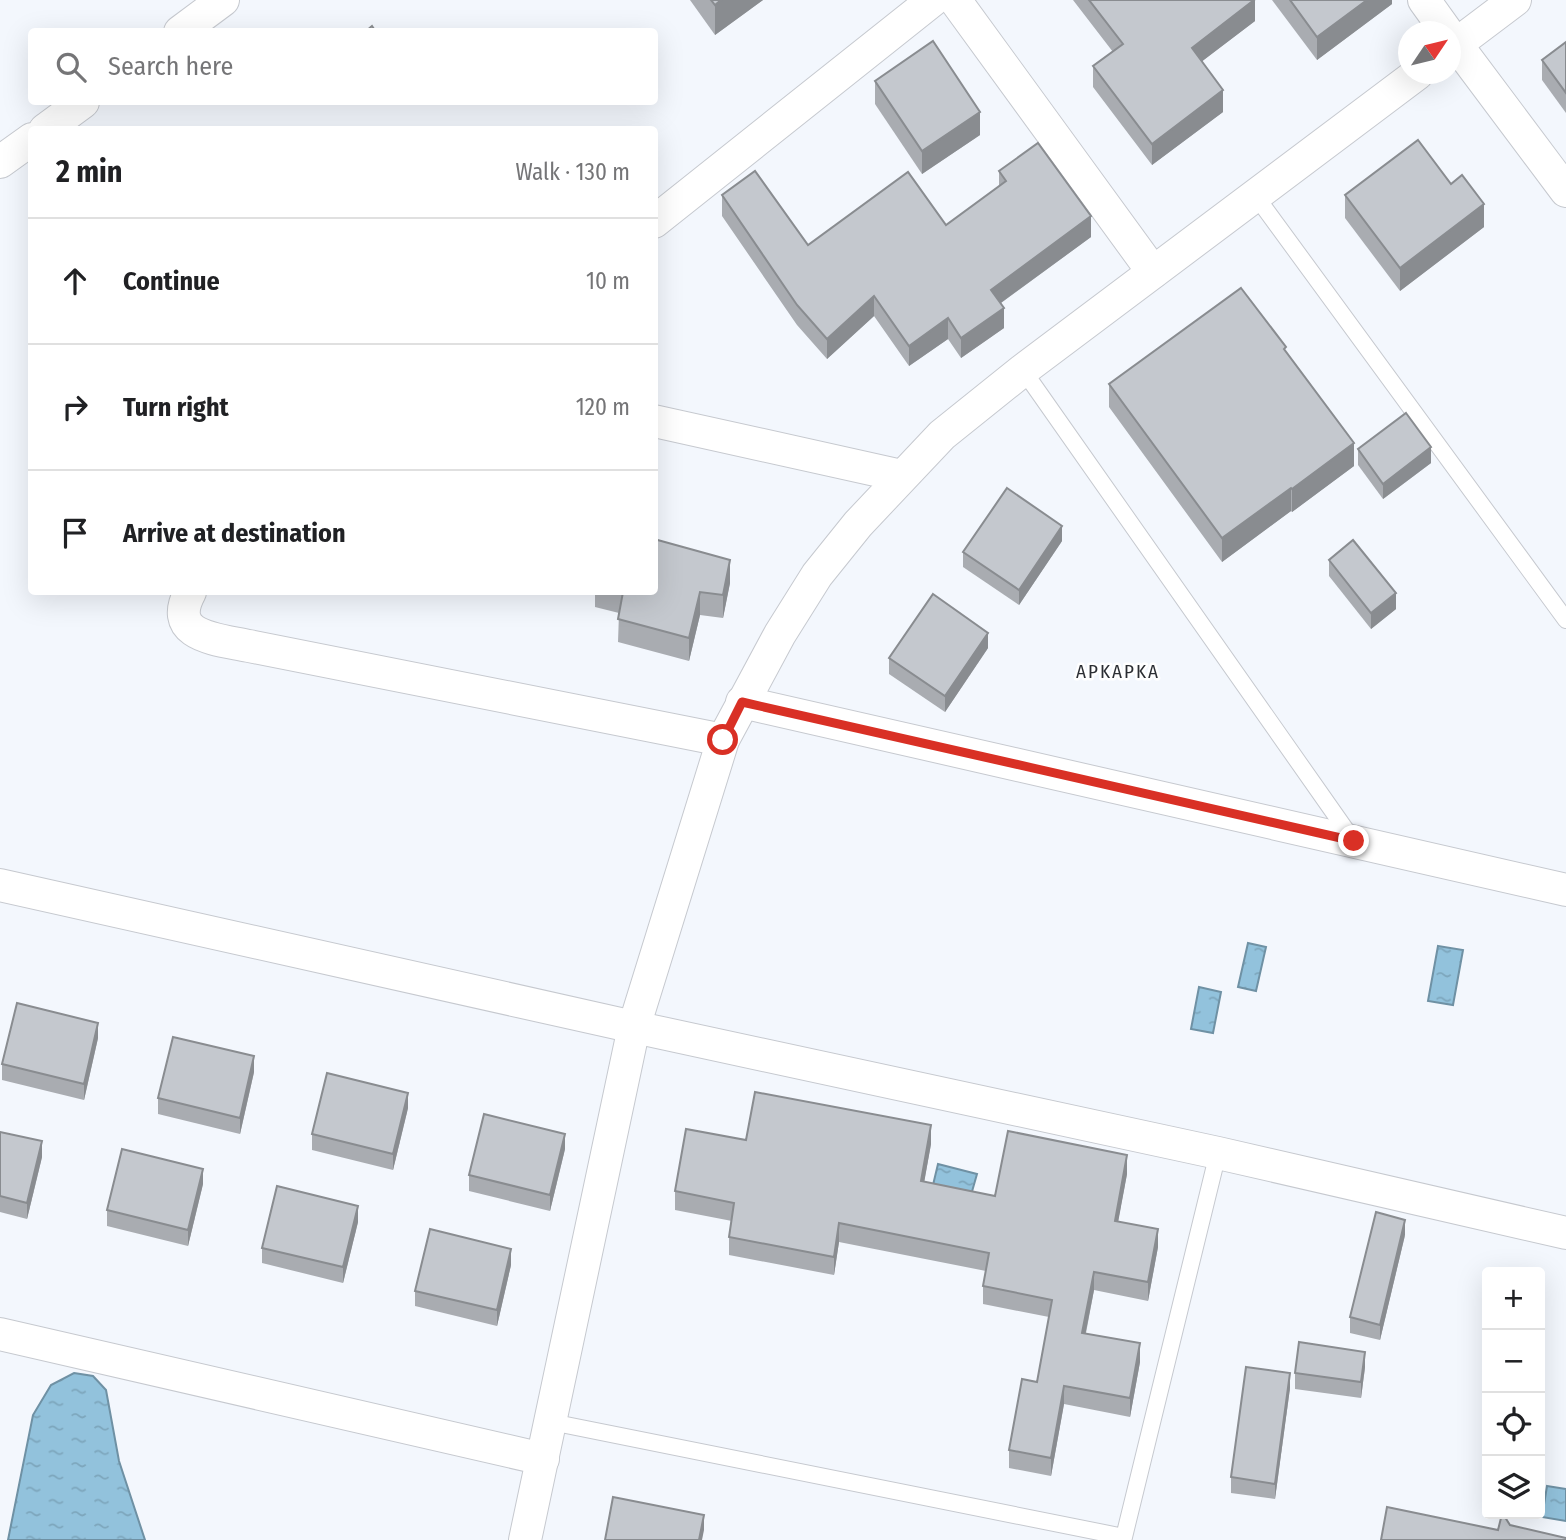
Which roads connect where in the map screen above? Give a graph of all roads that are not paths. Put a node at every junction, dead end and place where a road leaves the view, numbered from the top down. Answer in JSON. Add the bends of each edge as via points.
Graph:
{"nodes":[{"id":1,"x":223,"y":0,"type":"edge"},
{"id":2,"x":933,"y":0,"type":"edge"},
{"id":3,"x":955,"y":0,"type":"edge"},
{"id":4,"x":1424,"y":0,"type":"edge"},
{"id":5,"x":1515,"y":0,"type":"edge"},
{"id":6,"x":1438,"y":21,"type":"edge"},
{"id":7,"x":185,"y":28,"type":"edge"},
{"id":8,"x":1461,"y":34,"type":"edge"},
{"id":9,"x":1461,"y":53,"type":"edge"},
{"id":10,"x":1404,"y":84,"type":"edge"},
{"id":11,"x":79,"y":105,"type":"edge"},
{"id":12,"x":50,"y":126,"type":"edge"},
{"id":13,"x":28,"y":142,"type":"edge"},
{"id":14,"x":0,"y":162,"type":"edge"},
{"id":15,"x":1566,"y":191,"type":"edge"},
{"id":16,"x":1255,"y":195,"type":"junction"},
{"id":17,"x":658,"y":219,"type":"edge"},
{"id":18,"x":1153,"y":272,"type":"junction"},
{"id":19,"x":1023,"y":370,"type":"junction"},
{"id":20,"x":658,"y":422,"type":"edge"},
{"id":21,"x":902,"y":476,"type":"junction"},
{"id":22,"x":188,"y":595,"type":"edge"},
{"id":23,"x":1566,"y":620,"type":"edge"},
{"id":24,"x":742,"y":702,"type":"junction"},
{"id":25,"x":723,"y":740,"type":"junction"},
{"id":26,"x":1354,"y":841,"type":"junction"},
{"id":27,"x":0,"y":885,"type":"edge"},
{"id":28,"x":1566,"y":890,"type":"edge"},
{"id":29,"x":634,"y":1027,"type":"junction"},
{"id":30,"x":1219,"y":1153,"type":"junction"},
{"id":31,"x":1566,"y":1233,"type":"edge"},
{"id":32,"x":0,"y":1334,"type":"edge"},
{"id":33,"x":551,"y":1422,"type":"junction"},
{"id":34,"x":543,"y":1459,"type":"junction"},
{"id":35,"x":525,"y":1540,"type":"edge"}],
"edges":[{"from":1,"to":7,"type":"street"},
{"from":2,"to":17,"type":"street"},
{"from":3,"to":18,"type":"street"},
{"from":4,"to":6,"type":"street"},
{"from":5,"to":8,"type":"street"},
{"from":9,"to":15,"type":"street"},
{"from":10,"to":16,"type":"street"},
{"from":11,"to":12,"type":"street"},
{"from":13,"to":14,"type":"street"},
{"from":16,"to":18,"type":"street"},
{"from":16,"to":23,"type":"lane"},
{"from":18,"to":19,"type":"street"},
{"from":19,"to":21,"type":"street","via":[[942,435]]},
{"from":19,"to":26,"type":"lane"},
{"from":20,"to":21,"type":"street"},
{"from":21,"to":24,"type":"street","via":[[817,575]]},
{"from":22,"to":25,"type":"street","via":[[183,615],[197,634]]},
{"from":24,"to":25,"type":"street"},
{"from":24,"to":26,"type":"street"},
{"from":25,"to":29,"type":"street"},
{"from":26,"to":28,"type":"street"},
{"from":27,"to":29,"type":"street"},
{"from":29,"to":30,"type":"street"},
{"from":29,"to":33,"type":"street"},
{"from":30,"to":31,"type":"street"},
{"from":30,"to":33,"type":"lane","via":[[1124,1537]]},
{"from":32,"to":34,"type":"street"},
{"from":33,"to":34,"type":"street"},
{"from":34,"to":35,"type":"street"}]}
